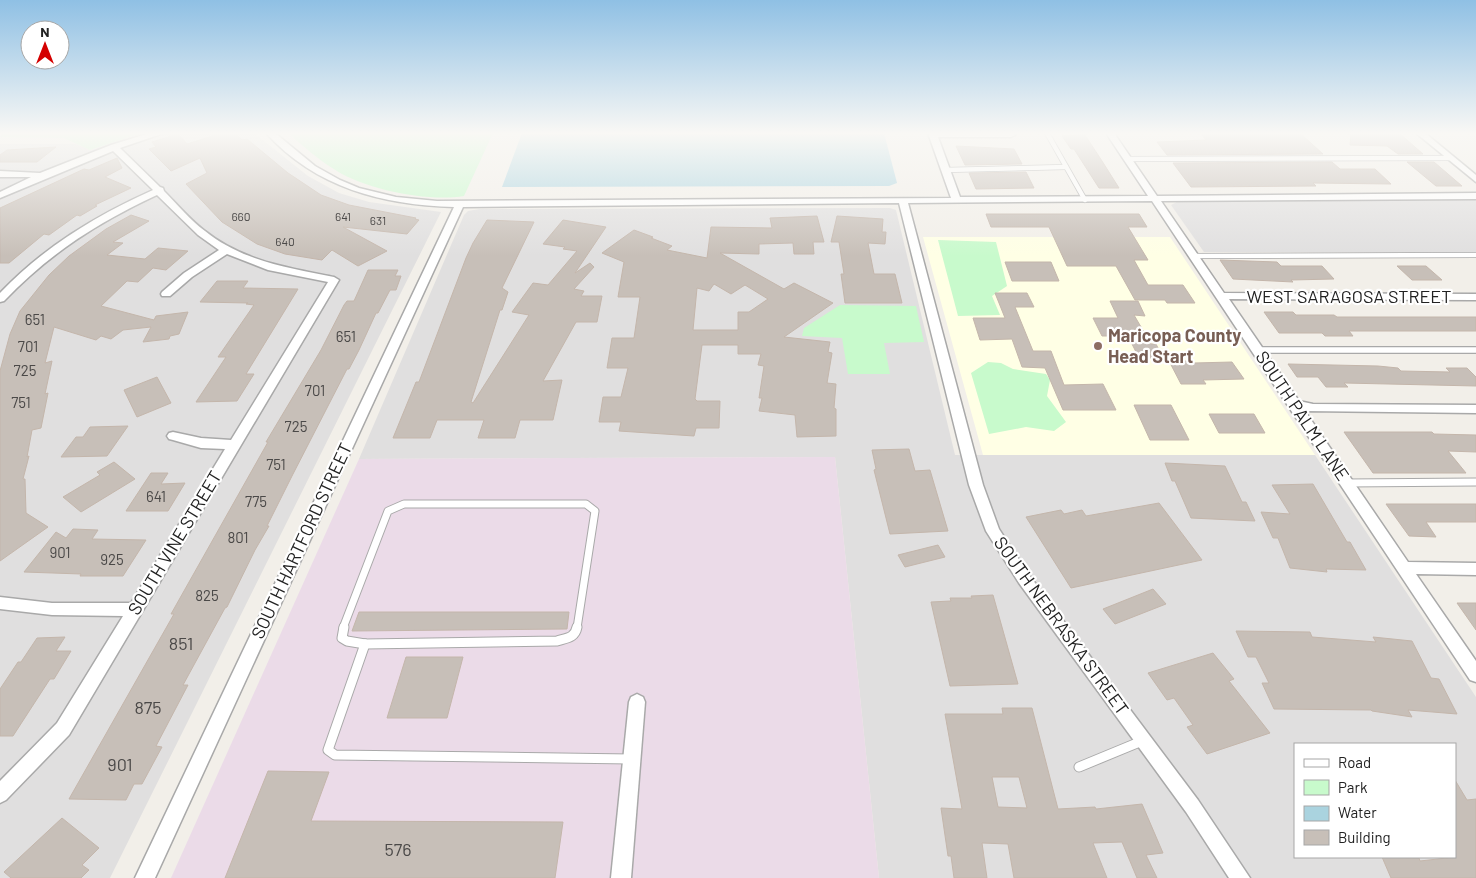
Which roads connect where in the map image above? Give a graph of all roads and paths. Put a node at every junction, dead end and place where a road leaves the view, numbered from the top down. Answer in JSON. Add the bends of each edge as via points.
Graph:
{"nodes":[{"id":1,"x":0,"y":174,"type":"edge"},
{"id":2,"x":143,"y":174,"type":"edge"},
{"id":3,"x":321,"y":174,"type":"edge"},
{"id":4,"x":946,"y":174,"type":"edge"},
{"id":5,"x":1070,"y":174,"type":"edge"},
{"id":6,"x":1137,"y":174,"type":"edge"},
{"id":7,"x":42,"y":175,"type":"joint"},
{"id":8,"x":160,"y":190,"type":"junction"},
{"id":9,"x":0,"y":195,"type":"edge"},
{"id":10,"x":1476,"y":196,"type":"edge"},
{"id":11,"x":1154,"y":199,"type":"junction"},
{"id":12,"x":1085,"y":200,"type":"junction"},
{"id":13,"x":903,"y":201,"type":"junction"},
{"id":14,"x":956,"y":201,"type":"junction"},
{"id":15,"x":460,"y":204,"type":"junction"},
{"id":16,"x":226,"y":250,"type":"junction"},
{"id":17,"x":1476,"y":254,"type":"edge"},
{"id":18,"x":1193,"y":256,"type":"junction"},
{"id":19,"x":166,"y":294,"type":"dead end"},
{"id":20,"x":1222,"y":296,"type":"junction"},
{"id":21,"x":1476,"y":297,"type":"edge"},
{"id":22,"x":0,"y":300,"type":"edge"},
{"id":23,"x":1258,"y":350,"type":"junction"},
{"id":24,"x":1476,"y":350,"type":"edge"},
{"id":25,"x":1295,"y":405,"type":"junction"},
{"id":26,"x":1476,"y":409,"type":"edge"},
{"id":27,"x":173,"y":436,"type":"dead end"},
{"id":28,"x":234,"y":446,"type":"junction"},
{"id":29,"x":1476,"y":482,"type":"edge"},
{"id":30,"x":1347,"y":483,"type":"junction"},
{"id":31,"x":1404,"y":568,"type":"junction"},
{"id":32,"x":1476,"y":568,"type":"edge"},
{"id":33,"x":0,"y":604,"type":"edge"},
{"id":34,"x":134,"y":610,"type":"junction"},
{"id":35,"x":365,"y":644,"type":"junction"},
{"id":36,"x":1476,"y":675,"type":"edge"},
{"id":37,"x":637,"y":702,"type":"dead end"},
{"id":38,"x":1144,"y":740,"type":"junction"},
{"id":39,"x":632,"y":759,"type":"junction"},
{"id":40,"x":1079,"y":766,"type":"dead end"},
{"id":41,"x":0,"y":794,"type":"edge"},
{"id":42,"x":144,"y":878,"type":"edge"},
{"id":43,"x":621,"y":878,"type":"edge"},
{"id":44,"x":1240,"y":878,"type":"edge"}],
"edges":[{"from":1,"to":7,"type":"street"},
{"from":2,"to":8,"type":"street"},
{"from":3,"to":15,"type":"street","via":[[347,187],[379,196]]},
{"from":4,"to":14,"type":"street"},
{"from":5,"to":12,"type":"lane"},
{"from":6,"to":11,"type":"street","name":"SOUTH PALM LANE"},
{"from":7,"to":9,"type":"street"},
{"from":8,"to":16,"type":"street","via":[[201,233]]},
{"from":8,"to":22,"type":"street","via":[[81,229],[48,252]]},
{"from":10,"to":11,"type":"street"},
{"from":11,"to":12,"type":"street"},
{"from":11,"to":18,"type":"street","name":"SOUTH PALM LANE"},
{"from":12,"to":14,"type":"street"},
{"from":13,"to":14,"type":"street"},
{"from":13,"to":15,"type":"street"},
{"from":13,"to":38,"type":"street","name":"SOUTH NEBRASKA STREET","via":[[976,485],[993,531],[1024,579]]},
{"from":15,"to":42,"type":"street","name":"SOUTH HARTFORD STREET"},
{"from":16,"to":19,"type":"street","via":[[188,274]]},
{"from":16,"to":28,"type":"street","name":"SOUTH VINE STREET","via":[[272,268],[334,280]]},
{"from":17,"to":18,"type":"lane"},
{"from":18,"to":20,"type":"street","name":"SOUTH PALM LANE"},
{"from":20,"to":21,"type":"street","name":"WEST SARAGOSA STREET"},
{"from":20,"to":23,"type":"street","name":"SOUTH PALM LANE"},
{"from":23,"to":24,"type":"lane"},
{"from":23,"to":25,"type":"street","name":"SOUTH PALM LANE"},
{"from":25,"to":26,"type":"street","via":[[1313,408]]},
{"from":25,"to":30,"type":"street","name":"SOUTH PALM LANE"},
{"from":27,"to":28,"type":"street"},
{"from":28,"to":34,"type":"street","name":"SOUTH VINE STREET"},
{"from":29,"to":30,"type":"lane"},
{"from":30,"to":31,"type":"street","name":"SOUTH PALM LANE"},
{"from":31,"to":32,"type":"street"},
{"from":31,"to":36,"type":"street","name":"SOUTH PALM LANE"},
{"from":33,"to":34,"type":"street","via":[[52,609]]},
{"from":34,"to":41,"type":"street","name":"SOUTH VINE STREET","via":[[63,729]]},
{"from":35,"to":35,"type":"lane","via":[[347,641],[342,638],[342,632],[388,511],[393,508],[404,504],[586,504],[595,511],[576,633],[572,638],[557,641]]},
{"from":35,"to":39,"type":"lane","via":[[328,750],[335,755]]},
{"from":37,"to":39,"type":"street"},
{"from":38,"to":40,"type":"lane"},
{"from":38,"to":44,"type":"street","name":"SOUTH NEBRASKA STREET"},
{"from":39,"to":43,"type":"street"}]}
